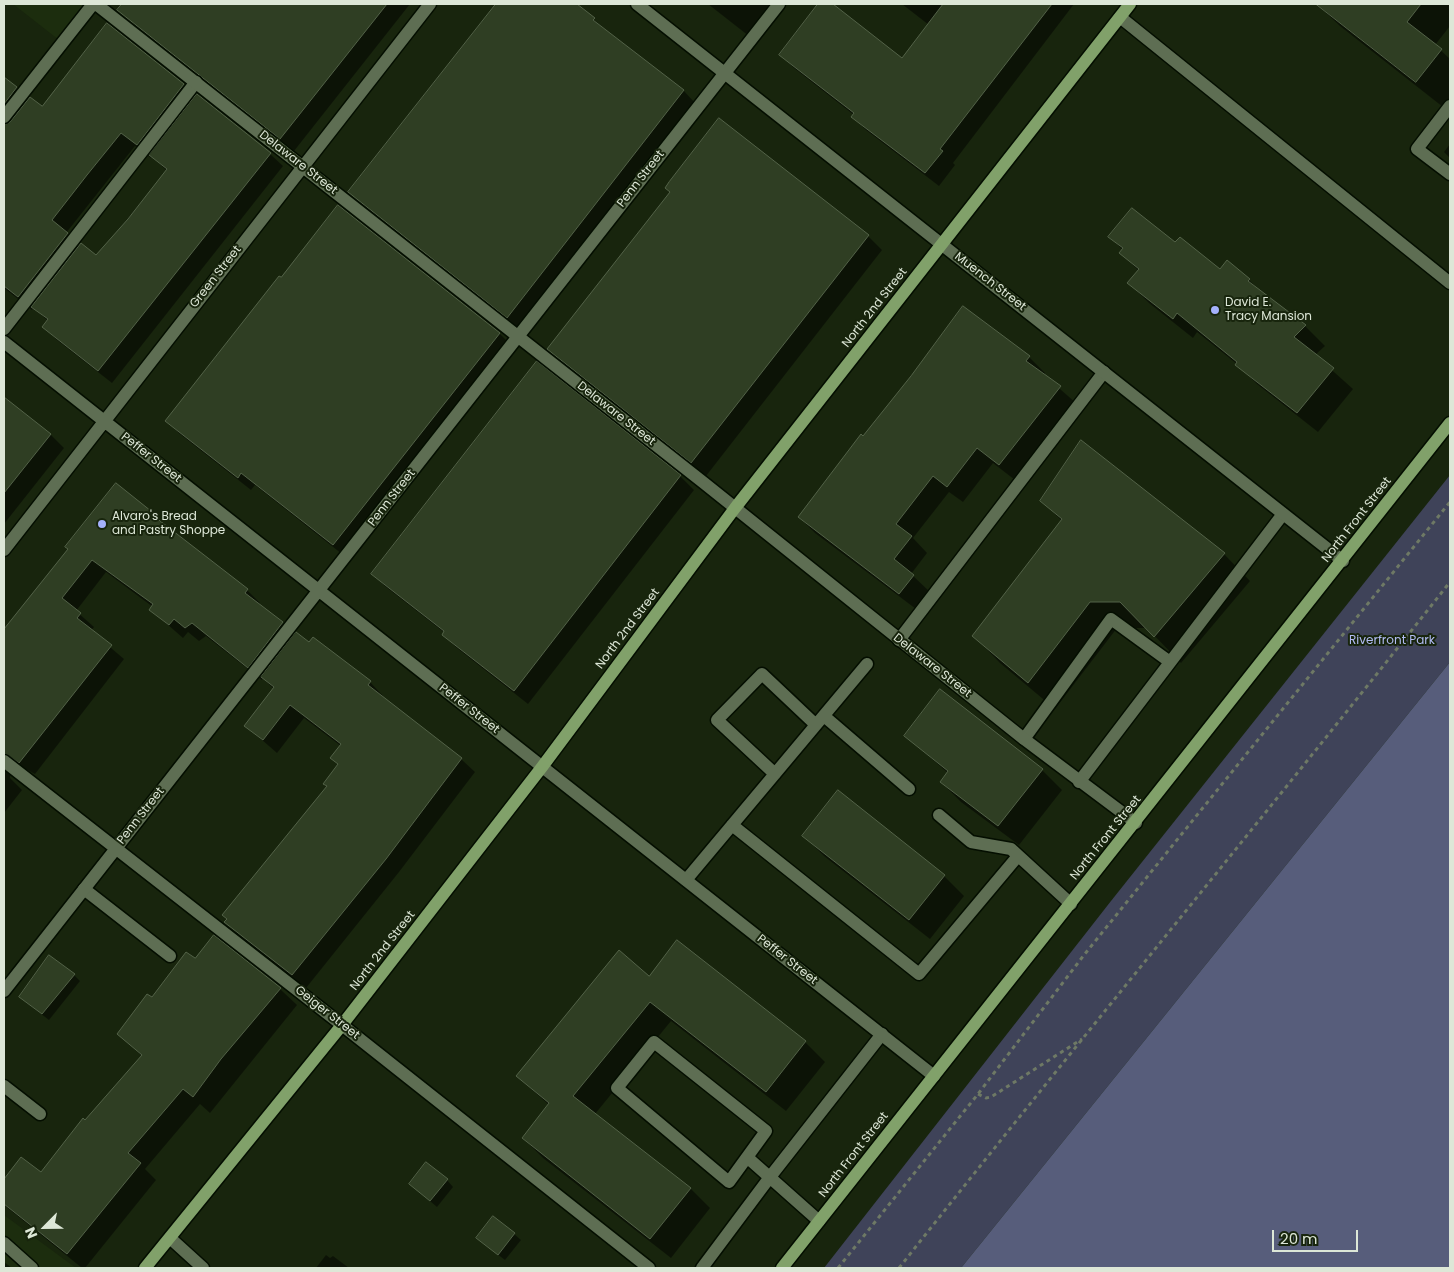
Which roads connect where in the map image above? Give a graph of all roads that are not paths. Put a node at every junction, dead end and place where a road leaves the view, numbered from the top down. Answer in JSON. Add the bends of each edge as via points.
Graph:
{"nodes":[{"id":1,"x":94,"y":4,"type":"edge"},
{"id":2,"x":430,"y":4,"type":"edge"},
{"id":3,"x":637,"y":4,"type":"edge"},
{"id":4,"x":779,"y":4,"type":"edge"},
{"id":5,"x":1130,"y":4,"type":"edge"},
{"id":6,"x":1120,"y":17,"type":"junction"},
{"id":7,"x":725,"y":73,"type":"junction"},
{"id":8,"x":196,"y":82,"type":"junction"},
{"id":9,"x":1450,"y":106,"type":"edge"},
{"id":10,"x":4,"y":117,"type":"edge"},
{"id":11,"x":302,"y":166,"type":"junction"},
{"id":12,"x":1450,"y":174,"type":"edge"},
{"id":13,"x":942,"y":244,"type":"junction"},
{"id":14,"x":1450,"y":283,"type":"edge"},
{"id":15,"x":4,"y":329,"type":"edge"},
{"id":16,"x":518,"y":336,"type":"junction"},
{"id":17,"x":4,"y":342,"type":"edge"},
{"id":18,"x":1104,"y":372,"type":"junction"},
{"id":19,"x":104,"y":421,"type":"junction"},
{"id":20,"x":1450,"y":423,"type":"edge"},
{"id":21,"x":735,"y":508,"type":"junction"},
{"id":22,"x":1283,"y":514,"type":"junction"},
{"id":23,"x":4,"y":550,"type":"edge"},
{"id":24,"x":1343,"y":561,"type":"junction"},
{"id":25,"x":319,"y":591,"type":"junction"},
{"id":26,"x":899,"y":640,"type":"junction"},
{"id":27,"x":1170,"y":662,"type":"junction"},
{"id":28,"x":867,"y":664,"type":"dead end"},
{"id":29,"x":820,"y":720,"type":"junction"},
{"id":30,"x":1024,"y":739,"type":"junction"},
{"id":31,"x":4,"y":761,"type":"edge"},
{"id":32,"x":542,"y":767,"type":"junction"},
{"id":33,"x":775,"y":774,"type":"junction"},
{"id":34,"x":1079,"y":782,"type":"junction"},
{"id":35,"x":909,"y":789,"type":"dead end"},
{"id":36,"x":939,"y":815,"type":"dead end"},
{"id":37,"x":1136,"y":823,"type":"junction"},
{"id":38,"x":732,"y":825,"type":"junction"},
{"id":39,"x":116,"y":847,"type":"junction"},
{"id":40,"x":1018,"y":856,"type":"junction"},
{"id":41,"x":686,"y":880,"type":"junction"},
{"id":42,"x":84,"y":889,"type":"junction"},
{"id":43,"x":1071,"y":904,"type":"junction"},
{"id":44,"x":170,"y":956,"type":"dead end"},
{"id":45,"x":4,"y":992,"type":"edge"},
{"id":46,"x":342,"y":1025,"type":"junction"},
{"id":47,"x":882,"y":1034,"type":"junction"},
{"id":48,"x":934,"y":1076,"type":"junction"},
{"id":49,"x":4,"y":1086,"type":"edge"},
{"id":50,"x":40,"y":1114,"type":"dead end"},
{"id":51,"x":748,"y":1158,"type":"junction"},
{"id":52,"x":770,"y":1177,"type":"junction"},
{"id":53,"x":819,"y":1222,"type":"junction"},
{"id":54,"x":170,"y":1238,"type":"junction"},
{"id":55,"x":4,"y":1244,"type":"edge"},
{"id":56,"x":32,"y":1268,"type":"edge"},
{"id":57,"x":145,"y":1268,"type":"edge"},
{"id":58,"x":203,"y":1268,"type":"edge"},
{"id":59,"x":649,"y":1268,"type":"edge"},
{"id":60,"x":702,"y":1268,"type":"edge"},
{"id":61,"x":782,"y":1268,"type":"edge"}],
"edges":[{"from":1,"to":8,"type":"street","name":"Delaware Street"},
{"from":1,"to":10,"type":"street"},
{"from":2,"to":11,"type":"street","name":"Green Street"},
{"from":3,"to":7,"type":"street","name":"Muench Street"},
{"from":4,"to":7,"type":"street","name":"Penn Street"},
{"from":5,"to":6,"type":"main road","name":"North 2nd Street"},
{"from":6,"to":13,"type":"main road","name":"North 2nd Street"},
{"from":6,"to":14,"type":"street"},
{"from":7,"to":13,"type":"street","name":"Muench Street"},
{"from":7,"to":16,"type":"street","name":"Penn Street"},
{"from":8,"to":11,"type":"street","name":"Delaware Street"},
{"from":8,"to":15,"type":"street"},
{"from":9,"to":12,"type":"street","via":[[1417,149]]},
{"from":11,"to":16,"type":"street","name":"Delaware Street"},
{"from":11,"to":19,"type":"street","name":"Green Street"},
{"from":13,"to":18,"type":"street","name":"Muench Street"},
{"from":13,"to":21,"type":"main road","name":"North 2nd Street"},
{"from":16,"to":21,"type":"street","name":"Delaware Street"},
{"from":16,"to":25,"type":"street","name":"Penn Street"},
{"from":17,"to":19,"type":"street","name":"Peffer Street"},
{"from":18,"to":22,"type":"street","name":"Muench Street"},
{"from":18,"to":26,"type":"street"},
{"from":19,"to":23,"type":"street","name":"Green Street"},
{"from":19,"to":25,"type":"street","name":"Peffer Street"},
{"from":20,"to":24,"type":"main road","name":"North Front Street"},
{"from":21,"to":26,"type":"street","name":"Delaware Street"},
{"from":21,"to":32,"type":"main road","name":"North 2nd Street"},
{"from":22,"to":24,"type":"street","name":"Muench Street"},
{"from":22,"to":27,"type":"street"},
{"from":24,"to":37,"type":"main road","name":"North Front Street"},
{"from":25,"to":32,"type":"street","name":"Peffer Street"},
{"from":25,"to":39,"type":"street","name":"Penn Street"},
{"from":26,"to":30,"type":"street","name":"Delaware Street"},
{"from":27,"to":30,"type":"street","via":[[1111,619]]},
{"from":27,"to":34,"type":"street"},
{"from":28,"to":29,"type":"street"},
{"from":29,"to":33,"type":"street"},
{"from":29,"to":33,"type":"street","via":[[762,674],[717,720]]},
{"from":29,"to":35,"type":"street"},
{"from":30,"to":34,"type":"street","name":"Delaware Street"},
{"from":31,"to":39,"type":"street","name":"Geiger Street"},
{"from":32,"to":41,"type":"street","name":"Peffer Street"},
{"from":32,"to":46,"type":"main road","name":"North 2nd Street"},
{"from":33,"to":38,"type":"street"},
{"from":34,"to":37,"type":"street","name":"Delaware Street"},
{"from":36,"to":40,"type":"street","via":[[971,842],[1011,849]]},
{"from":37,"to":43,"type":"main road","name":"North Front Street"},
{"from":38,"to":40,"type":"street","via":[[919,974]]},
{"from":38,"to":41,"type":"street"},
{"from":39,"to":42,"type":"street","name":"Penn Street"},
{"from":39,"to":46,"type":"street","name":"Geiger Street"},
{"from":40,"to":43,"type":"street"},
{"from":41,"to":47,"type":"street","name":"Peffer Street"},
{"from":42,"to":44,"type":"street"},
{"from":42,"to":45,"type":"street","name":"Penn Street"},
{"from":43,"to":48,"type":"main road","name":"North Front Street"},
{"from":46,"to":54,"type":"main road","name":"North 2nd Street"},
{"from":46,"to":59,"type":"street","name":"Geiger Street"},
{"from":47,"to":48,"type":"street","name":"Peffer Street"},
{"from":47,"to":52,"type":"street"},
{"from":48,"to":53,"type":"main road","name":"North Front Street"},
{"from":49,"to":50,"type":"street"},
{"from":51,"to":51,"type":"street","via":[[766,1131],[654,1042],[617,1088],[729,1182]]},
{"from":51,"to":52,"type":"street"},
{"from":52,"to":53,"type":"street"},
{"from":52,"to":60,"type":"street"},
{"from":53,"to":61,"type":"main road","name":"North Front Street"},
{"from":54,"to":57,"type":"main road","name":"North 2nd Street"},
{"from":54,"to":58,"type":"street"},
{"from":55,"to":56,"type":"street"}]}
